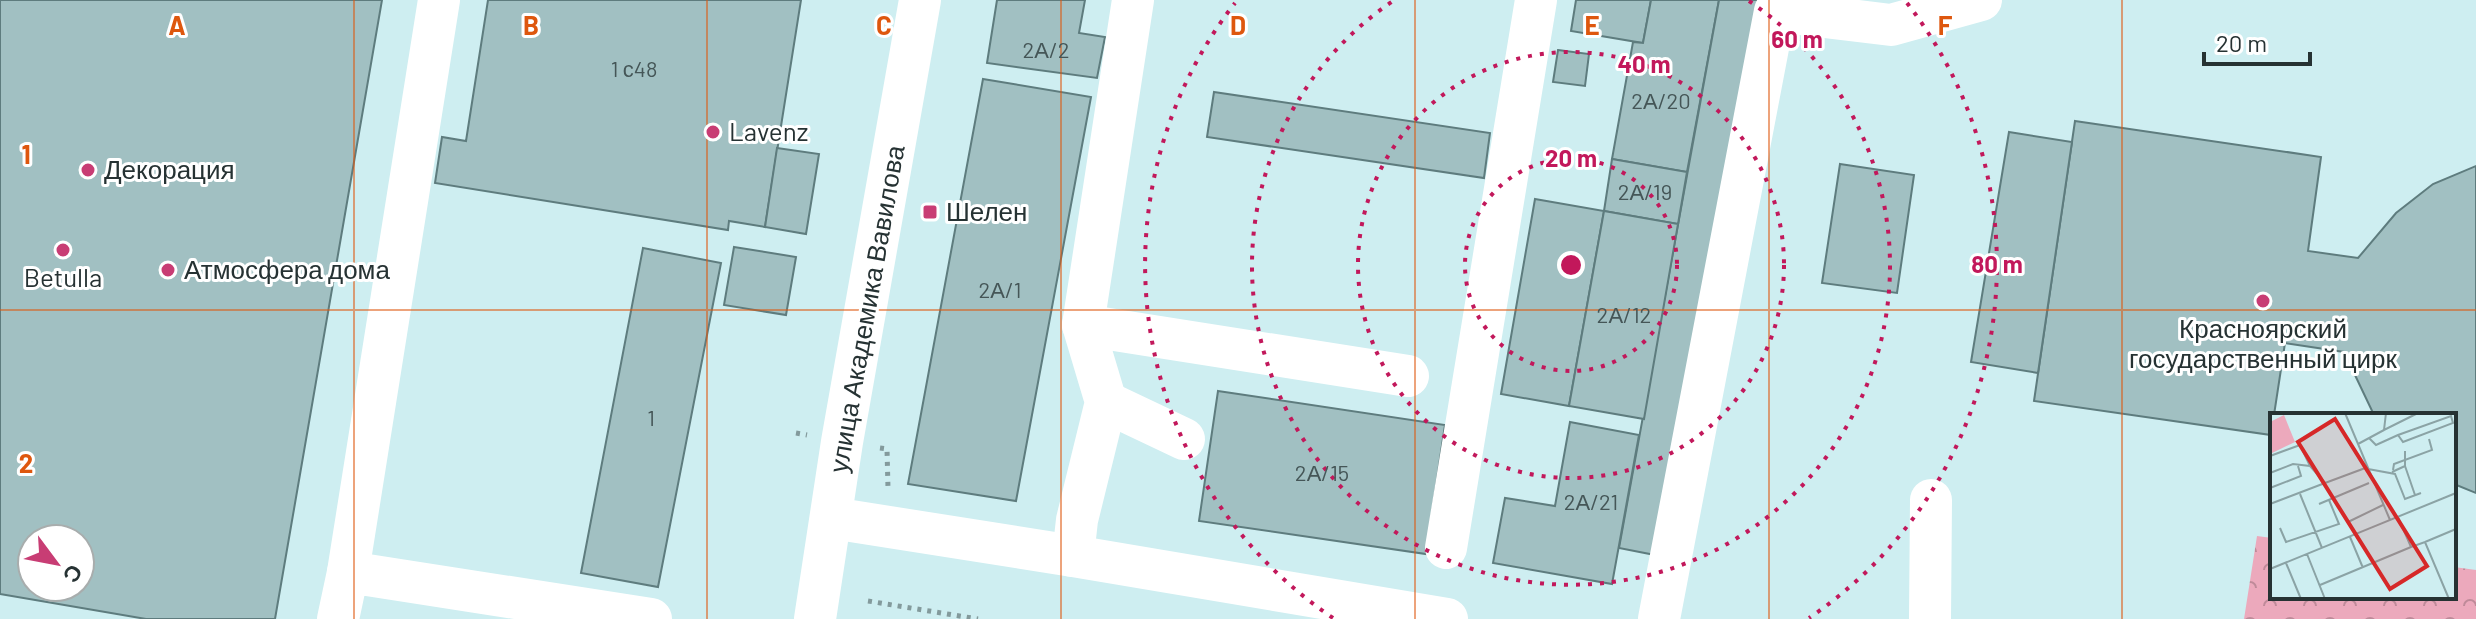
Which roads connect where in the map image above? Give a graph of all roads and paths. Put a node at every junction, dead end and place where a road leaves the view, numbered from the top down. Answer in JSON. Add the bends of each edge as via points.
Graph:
{"nodes":[{"id":1,"x":439,"y":0,"type":"edge"},
{"id":2,"x":920,"y":0,"type":"edge"},
{"id":3,"x":1133,"y":0,"type":"edge"},
{"id":4,"x":1536,"y":0,"type":"edge"},
{"id":5,"x":1981,"y":0,"type":"edge"},
{"id":6,"x":1776,"y":6,"type":"edge"},
{"id":7,"x":1083,"y":325,"type":"junction"},
{"id":8,"x":1408,"y":376,"type":"dead end"},
{"id":9,"x":1106,"y":402,"type":"junction"},
{"id":10,"x":1184,"y":439,"type":"dead end"},
{"id":11,"x":1931,"y":500,"type":"dead end"},
{"id":12,"x":832,"y":518,"type":"junction"},
{"id":13,"x":1446,"y":548,"type":"dead end"},
{"id":14,"x":1073,"y":556,"type":"junction"},
{"id":15,"x":348,"y":572,"type":"junction"},
{"id":16,"x":868,"y":601,"type":"dead end"},
{"id":17,"x":338,"y":619,"type":"edge"},
{"id":18,"x":651,"y":619,"type":"edge"},
{"id":19,"x":815,"y":619,"type":"edge"},
{"id":20,"x":978,"y":619,"type":"edge"},
{"id":21,"x":1447,"y":619,"type":"edge"},
{"id":22,"x":1659,"y":619,"type":"edge"},
{"id":23,"x":1930,"y":619,"type":"edge"}],
"edges":[{"from":1,"to":15,"type":"street"},
{"from":2,"to":12,"type":"street","name":"улица Академика Вавилова"},
{"from":3,"to":7,"type":"street"},
{"from":4,"to":13,"type":"street"},
{"from":5,"to":6,"type":"street","via":[[1891,25]]},
{"from":6,"to":22,"type":"street"},
{"from":7,"to":8,"type":"street"},
{"from":7,"to":9,"type":"street"},
{"from":9,"to":10,"type":"street"},
{"from":9,"to":14,"type":"street"},
{"from":11,"to":23,"type":"street"},
{"from":12,"to":14,"type":"street"},
{"from":12,"to":19,"type":"street","name":"улица Академика Вавилова"},
{"from":14,"to":21,"type":"street"},
{"from":15,"to":17,"type":"street"},
{"from":15,"to":18,"type":"street"},
{"from":16,"to":20,"type":"path"}]}
